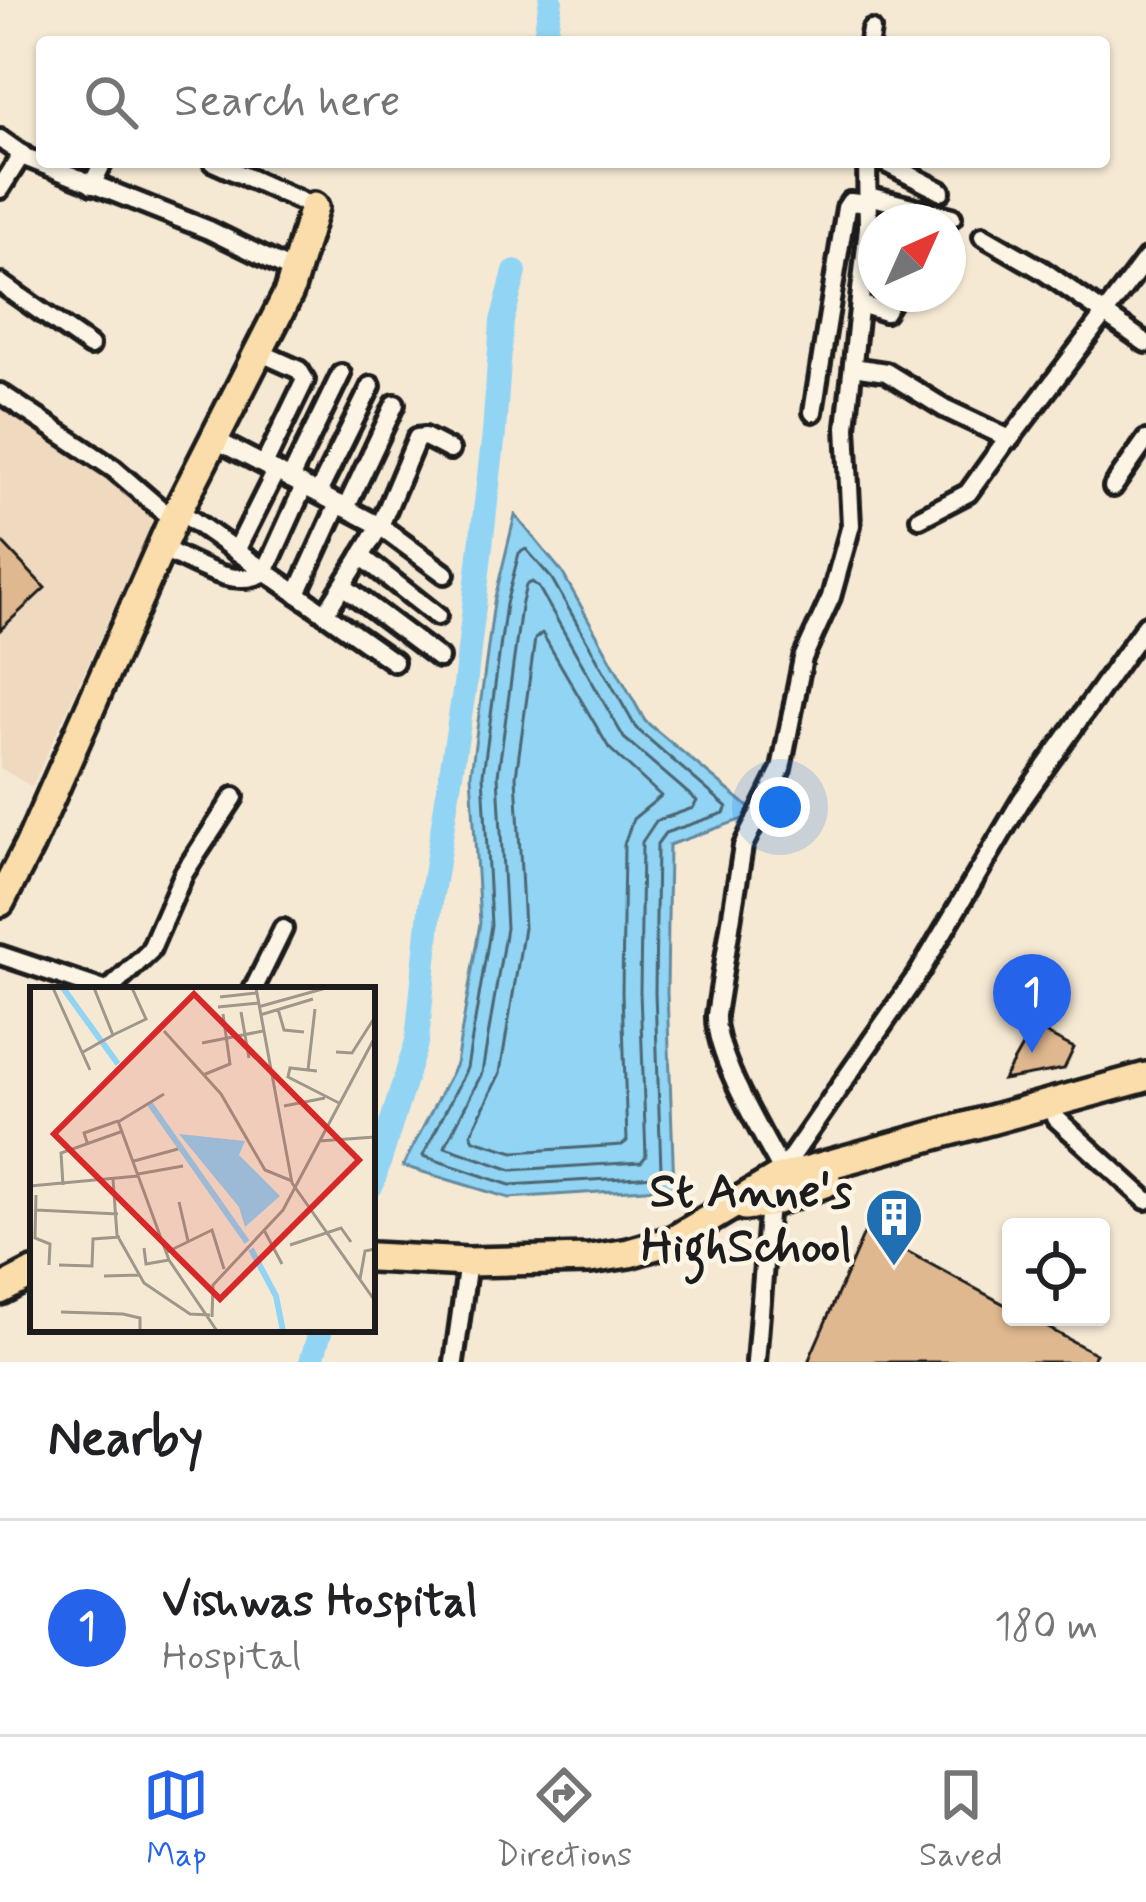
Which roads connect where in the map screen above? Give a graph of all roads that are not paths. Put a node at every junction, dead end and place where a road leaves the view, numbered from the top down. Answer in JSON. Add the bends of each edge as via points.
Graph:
{"nodes":[{"id":1,"x":0,"y":139,"type":"edge"},
{"id":2,"x":22,"y":154,"type":"junction"},
{"id":3,"x":36,"y":160,"type":"edge"},
{"id":4,"x":54,"y":168,"type":"edge"},
{"id":5,"x":100,"y":168,"type":"edge"},
{"id":6,"x":226,"y":168,"type":"edge"},
{"id":7,"x":867,"y":168,"type":"edge"},
{"id":8,"x":896,"y":168,"type":"edge"},
{"id":9,"x":92,"y":185,"type":"junction"},
{"id":10,"x":0,"y":189,"type":"edge"},
{"id":11,"x":940,"y":191,"type":"dead end"},
{"id":12,"x":868,"y":200,"type":"junction"},
{"id":13,"x":868,"y":204,"type":"edge"},
{"id":14,"x":888,"y":204,"type":"edge"},
{"id":15,"x":314,"y":208,"type":"joint"},
{"id":16,"x":983,"y":236,"type":"dead end"},
{"id":17,"x":1146,"y":259,"type":"edge"},
{"id":18,"x":295,"y":272,"type":"junction"},
{"id":19,"x":0,"y":283,"type":"edge"},
{"id":20,"x":859,"y":312,"type":"edge"},
{"id":21,"x":1104,"y":314,"type":"junction"},
{"id":22,"x":1146,"y":343,"type":"edge"},
{"id":23,"x":90,"y":346,"type":"dead end"},
{"id":24,"x":259,"y":352,"type":"junction"},
{"id":25,"x":853,"y":367,"type":"junction"},
{"id":26,"x":340,"y":374,"type":"dead end"},
{"id":27,"x":371,"y":386,"type":"dead end"},
{"id":28,"x":0,"y":393,"type":"edge"},
{"id":29,"x":395,"y":404,"type":"dead end"},
{"id":30,"x":813,"y":412,"type":"dead end"},
{"id":31,"x":214,"y":439,"type":"junction"},
{"id":32,"x":1007,"y":439,"type":"junction"},
{"id":33,"x":1146,"y":440,"type":"edge"},
{"id":34,"x":450,"y":450,"type":"dead end"},
{"id":35,"x":290,"y":479,"type":"junction"},
{"id":36,"x":1113,"y":487,"type":"dead end"},
{"id":37,"x":342,"y":506,"type":"junction"},
{"id":38,"x":176,"y":515,"type":"junction"},
{"id":39,"x":920,"y":518,"type":"dead end"},
{"id":40,"x":380,"y":526,"type":"junction"},
{"id":41,"x":161,"y":548,"type":"junction"},
{"id":42,"x":236,"y":551,"type":"junction"},
{"id":43,"x":361,"y":556,"type":"junction"},
{"id":44,"x":266,"y":572,"type":"junction"},
{"id":45,"x":445,"y":574,"type":"dead end"},
{"id":46,"x":343,"y":586,"type":"junction"},
{"id":47,"x":297,"y":594,"type":"junction"},
{"id":48,"x":326,"y":614,"type":"junction"},
{"id":49,"x":437,"y":616,"type":"dead end"},
{"id":50,"x":1146,"y":625,"type":"edge"},
{"id":51,"x":439,"y":658,"type":"dead end"},
{"id":52,"x":394,"y":662,"type":"dead end"},
{"id":53,"x":234,"y":796,"type":"dead end"},
{"id":54,"x":0,"y":902,"type":"edge"},
{"id":55,"x":283,"y":929,"type":"dead end"},
{"id":56,"x":0,"y":955,"type":"edge"},
{"id":57,"x":98,"y":987,"type":"edge"},
{"id":58,"x":110,"y":987,"type":"edge"},
{"id":59,"x":254,"y":987,"type":"edge"},
{"id":60,"x":1146,"y":1077,"type":"edge"},
{"id":61,"x":1146,"y":1096,"type":"edge"},
{"id":62,"x":1056,"y":1118,"type":"junction"},
{"id":63,"x":1018,"y":1120,"type":"junction"},
{"id":64,"x":776,"y":1184,"type":"junction"},
{"id":65,"x":1146,"y":1200,"type":"edge"},
{"id":66,"x":375,"y":1257,"type":"edge"},
{"id":67,"x":468,"y":1262,"type":"junction"},
{"id":68,"x":30,"y":1275,"type":"edge"},
{"id":69,"x":0,"y":1290,"type":"edge"},
{"id":70,"x":454,"y":1362,"type":"edge"},
{"id":71,"x":756,"y":1362,"type":"edge"}],
"edges":[{"from":1,"to":2,"type":"street"},
{"from":2,"to":3,"type":"street"},
{"from":2,"to":10,"type":"street"},
{"from":4,"to":9,"type":"street"},
{"from":5,"to":9,"type":"street"},
{"from":6,"to":15,"type":"street"},
{"from":7,"to":12,"type":"street"},
{"from":8,"to":11,"type":"street"},
{"from":9,"to":18,"type":"street"},
{"from":12,"to":13,"type":"street"},
{"from":12,"to":14,"type":"street"},
{"from":12,"to":30,"type":"street","via":[[846,208]]},
{"from":15,"to":18,"type":"main road"},
{"from":16,"to":21,"type":"street"},
{"from":17,"to":21,"type":"street"},
{"from":18,"to":24,"type":"main road"},
{"from":19,"to":23,"type":"street"},
{"from":20,"to":25,"type":"street"},
{"from":21,"to":22,"type":"street"},
{"from":21,"to":32,"type":"street"},
{"from":24,"to":31,"type":"main road"},
{"from":24,"to":35,"type":"street","via":[[305,380]]},
{"from":25,"to":32,"type":"street","via":[[886,372]]},
{"from":25,"to":64,"type":"street","via":[[850,533],[803,658],[782,769],[743,846],[716,1015]]},
{"from":26,"to":35,"type":"street"},
{"from":27,"to":35,"type":"street"},
{"from":28,"to":38,"type":"street"},
{"from":29,"to":37,"type":"street"},
{"from":31,"to":35,"type":"street"},
{"from":31,"to":38,"type":"main road"},
{"from":32,"to":39,"type":"street","via":[[968,493]]},
{"from":33,"to":36,"type":"street"},
{"from":34,"to":40,"type":"street","via":[[417,438]]},
{"from":35,"to":37,"type":"street"},
{"from":35,"to":42,"type":"street"},
{"from":35,"to":44,"type":"street"},
{"from":37,"to":40,"type":"street"},
{"from":37,"to":47,"type":"street"},
{"from":38,"to":41,"type":"main road"},
{"from":38,"to":42,"type":"street"},
{"from":40,"to":43,"type":"street"},
{"from":40,"to":45,"type":"street"},
{"from":41,"to":44,"type":"street","via":[[238,580]]},
{"from":41,"to":54,"type":"main road"},
{"from":42,"to":44,"type":"street"},
{"from":43,"to":46,"type":"street"},
{"from":43,"to":49,"type":"street"},
{"from":44,"to":47,"type":"street"},
{"from":46,"to":48,"type":"street"},
{"from":46,"to":51,"type":"street"},
{"from":47,"to":48,"type":"street"},
{"from":48,"to":52,"type":"street"},
{"from":50,"to":64,"type":"street","via":[[1021,801],[920,971]]},
{"from":53,"to":58,"type":"street","via":[[194,856],[150,951]]},
{"from":55,"to":59,"type":"street"},
{"from":56,"to":57,"type":"street"},
{"from":60,"to":63,"type":"main road"},
{"from":61,"to":62,"type":"main road"},
{"from":62,"to":63,"type":"main road"},
{"from":62,"to":65,"type":"street"},
{"from":63,"to":64,"type":"main road","via":[[819,1184]]},
{"from":64,"to":67,"type":"main road","via":[[674,1240],[629,1253]]},
{"from":64,"to":71,"type":"street"},
{"from":66,"to":67,"type":"main road"},
{"from":67,"to":70,"type":"street"},
{"from":68,"to":69,"type":"main road"}]}
